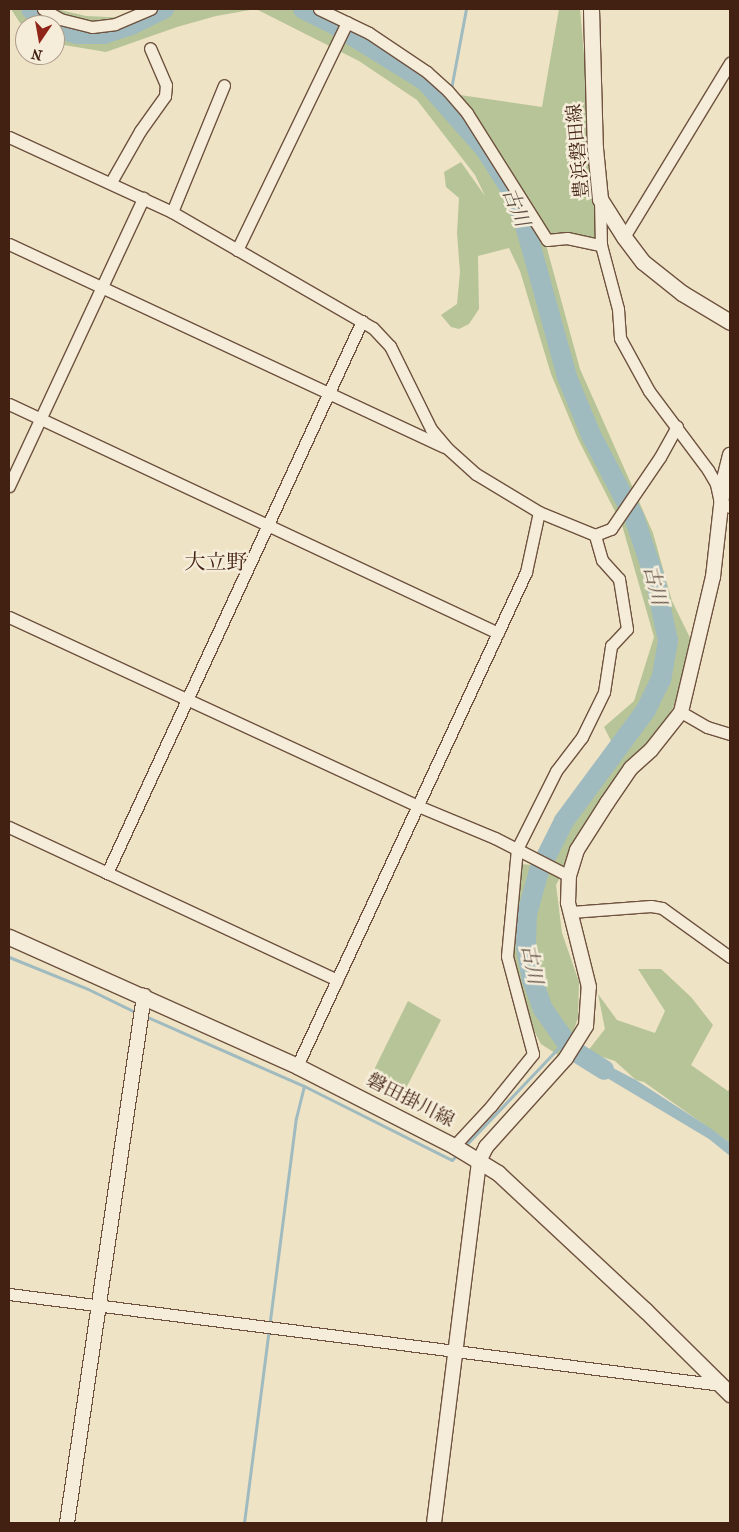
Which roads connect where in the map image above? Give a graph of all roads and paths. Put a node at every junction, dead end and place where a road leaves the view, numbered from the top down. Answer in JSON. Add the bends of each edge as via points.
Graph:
{"nodes":[{"id":1,"x":43,"y":9,"type":"edge"},
{"id":2,"x":151,"y":9,"type":"edge"},
{"id":3,"x":319,"y":9,"type":"edge"},
{"id":4,"x":591,"y":9,"type":"edge"},
{"id":5,"x":347,"y":22,"type":"junction"},
{"id":6,"x":150,"y":48,"type":"dead end"},
{"id":7,"x":730,"y":64,"type":"edge"},
{"id":8,"x":224,"y":84,"type":"dead end"},
{"id":9,"x":9,"y":137,"type":"edge"},
{"id":10,"x":112,"y":182,"type":"junction"},
{"id":11,"x":142,"y":198,"type":"junction"},
{"id":12,"x":600,"y":199,"type":"junction"},
{"id":13,"x":172,"y":212,"type":"junction"},
{"id":14,"x":624,"y":238,"type":"junction"},
{"id":15,"x":9,"y":244,"type":"edge"},
{"id":16,"x":601,"y":245,"type":"junction"},
{"id":17,"x":237,"y":250,"type":"junction"},
{"id":18,"x":101,"y":287,"type":"junction"},
{"id":19,"x":362,"y":321,"type":"junction"},
{"id":20,"x":730,"y":322,"type":"edge"},
{"id":21,"x":329,"y":393,"type":"junction"},
{"id":22,"x":9,"y":404,"type":"edge"},
{"id":23,"x":40,"y":418,"type":"junction"},
{"id":24,"x":677,"y":426,"type":"junction"},
{"id":25,"x":447,"y":448,"type":"junction"},
{"id":26,"x":730,"y":455,"type":"edge"},
{"id":27,"x":9,"y":486,"type":"edge"},
{"id":28,"x":725,"y":505,"type":"edge"},
{"id":29,"x":539,"y":512,"type":"junction"},
{"id":30,"x":268,"y":526,"type":"junction"},
{"id":31,"x":595,"y":535,"type":"junction"},
{"id":32,"x":9,"y":617,"type":"edge"},
{"id":33,"x":498,"y":632,"type":"junction"},
{"id":34,"x":188,"y":700,"type":"junction"},
{"id":35,"x":681,"y":712,"type":"junction"},
{"id":36,"x":730,"y":734,"type":"edge"},
{"id":37,"x":418,"y":806,"type":"junction"},
{"id":38,"x":9,"y":827,"type":"edge"},
{"id":39,"x":517,"y":849,"type":"junction"},
{"id":40,"x":107,"y":873,"type":"junction"},
{"id":41,"x":566,"y":875,"type":"junction"},
{"id":42,"x":571,"y":912,"type":"junction"},
{"id":43,"x":9,"y":937,"type":"edge"},
{"id":44,"x":730,"y":957,"type":"edge"},
{"id":45,"x":337,"y":980,"type":"junction"},
{"id":46,"x":144,"y":996,"type":"junction"},
{"id":47,"x":297,"y":1066,"type":"junction"},
{"id":48,"x":454,"y":1146,"type":"junction"},
{"id":49,"x":479,"y":1161,"type":"junction"},
{"id":50,"x":9,"y":1294,"type":"edge"},
{"id":51,"x":98,"y":1306,"type":"junction"},
{"id":52,"x":456,"y":1352,"type":"junction"},
{"id":53,"x":726,"y":1389,"type":"edge"},
{"id":54,"x":67,"y":1523,"type":"edge"},
{"id":55,"x":434,"y":1523,"type":"edge"}],
"edges":[{"from":1,"to":2,"type":"street","via":[[60,19],[92,27],[115,24]]},
{"from":3,"to":5,"type":"street"},
{"from":4,"to":12,"type":"main road","name":"豊浜磐田線","via":[[595,148]]},
{"from":5,"to":16,"type":"street","via":[[427,72],[448,92],[467,113],[547,240],[567,238]]},
{"from":5,"to":17,"type":"street"},
{"from":6,"to":10,"type":"street","via":[[166,85],[165,96],[140,131]]},
{"from":7,"to":14,"type":"street"},
{"from":8,"to":13,"type":"street"},
{"from":9,"to":10,"type":"street"},
{"from":10,"to":11,"type":"street"},
{"from":11,"to":13,"type":"street"},
{"from":11,"to":18,"type":"street"},
{"from":12,"to":14,"type":"main road","name":"豊浜磐田線"},
{"from":12,"to":16,"type":"street"},
{"from":13,"to":17,"type":"street"},
{"from":14,"to":20,"type":"main road","name":"豊浜磐田線","via":[[643,262],[682,293]]},
{"from":15,"to":18,"type":"street"},
{"from":16,"to":24,"type":"street","via":[[618,309],[620,338],[649,391]]},
{"from":17,"to":19,"type":"street"},
{"from":18,"to":21,"type":"street"},
{"from":18,"to":23,"type":"street"},
{"from":19,"to":21,"type":"street"},
{"from":19,"to":25,"type":"street","via":[[390,346],[431,429]]},
{"from":21,"to":25,"type":"street"},
{"from":21,"to":30,"type":"street"},
{"from":22,"to":23,"type":"street"},
{"from":23,"to":27,"type":"street"},
{"from":23,"to":30,"type":"street"},
{"from":24,"to":28,"type":"street","via":[[708,470]]},
{"from":24,"to":31,"type":"street","via":[[621,517],[611,529]]},
{"from":25,"to":29,"type":"street","via":[[476,474]]},
{"from":26,"to":28,"type":"street"},
{"from":28,"to":35,"type":"street","via":[[713,577]]},
{"from":29,"to":31,"type":"street"},
{"from":29,"to":33,"type":"street","via":[[526,572]]},
{"from":30,"to":33,"type":"street"},
{"from":30,"to":34,"type":"street"},
{"from":31,"to":39,"type":"street","via":[[602,560],[619,579],[627,628],[611,646],[604,692],[582,737],[556,771]]},
{"from":32,"to":34,"type":"street"},
{"from":33,"to":37,"type":"street"},
{"from":34,"to":37,"type":"street"},
{"from":34,"to":40,"type":"street"},
{"from":35,"to":36,"type":"street"},
{"from":35,"to":41,"type":"street","via":[[652,750],[631,768],[577,850]]},
{"from":37,"to":39,"type":"street"},
{"from":37,"to":45,"type":"street"},
{"from":38,"to":40,"type":"street"},
{"from":39,"to":41,"type":"street"},
{"from":39,"to":48,"type":"street","via":[[507,956],[533,1054],[492,1106]]},
{"from":40,"to":45,"type":"street"},
{"from":41,"to":42,"type":"street"},
{"from":42,"to":44,"type":"street","via":[[662,908]]},
{"from":42,"to":49,"type":"street","via":[[589,987],[586,1026],[566,1058],[486,1146]]},
{"from":43,"to":46,"type":"main road","name":"磐田掛川線"},
{"from":45,"to":47,"type":"street"},
{"from":46,"to":47,"type":"main road","name":"磐田掛川線"},
{"from":46,"to":51,"type":"street"},
{"from":47,"to":48,"type":"main road","name":"磐田掛川線"},
{"from":48,"to":49,"type":"main road","name":"磐田掛川線"},
{"from":49,"to":52,"type":"street"},
{"from":49,"to":53,"type":"main road","name":"磐田掛川線","via":[[498,1173]]},
{"from":50,"to":51,"type":"street"},
{"from":51,"to":52,"type":"street"},
{"from":51,"to":54,"type":"street"},
{"from":52,"to":53,"type":"street"},
{"from":52,"to":55,"type":"street"}]}
